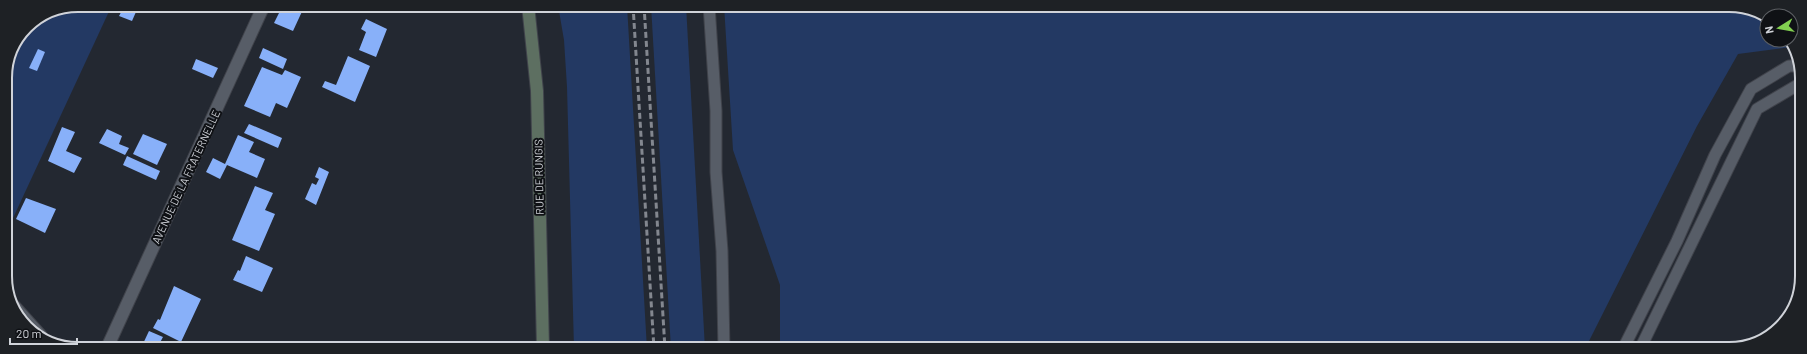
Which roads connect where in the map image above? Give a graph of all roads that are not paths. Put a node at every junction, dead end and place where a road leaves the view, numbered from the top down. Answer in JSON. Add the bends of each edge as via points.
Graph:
{"nodes":[{"id":1,"x":261,"y":12,"type":"edge"},
{"id":2,"x":529,"y":12,"type":"edge"},
{"id":3,"x":709,"y":12,"type":"edge"},
{"id":4,"x":1794,"y":66,"type":"edge"},
{"id":5,"x":1795,"y":87,"type":"edge"},
{"id":6,"x":110,"y":342,"type":"edge"},
{"id":7,"x":543,"y":342,"type":"edge"},
{"id":8,"x":724,"y":342,"type":"edge"},
{"id":9,"x":1627,"y":342,"type":"edge"},
{"id":10,"x":1643,"y":342,"type":"edge"}],
"edges":[{"from":1,"to":6,"type":"street","name":"AVENUE DE LA FRATERNELLE"},
{"from":2,"to":7,"type":"main road","name":"RUE DE RUNGIS","via":[[537,91]]},
{"from":3,"to":8,"type":"lane","via":[[716,111],[716,172],[722,252]]},
{"from":4,"to":9,"type":"lane","via":[[1788,66],[1751,89],[1715,155],[1678,241]]},
{"from":5,"to":10,"type":"lane","via":[[1756,109]]}]}
